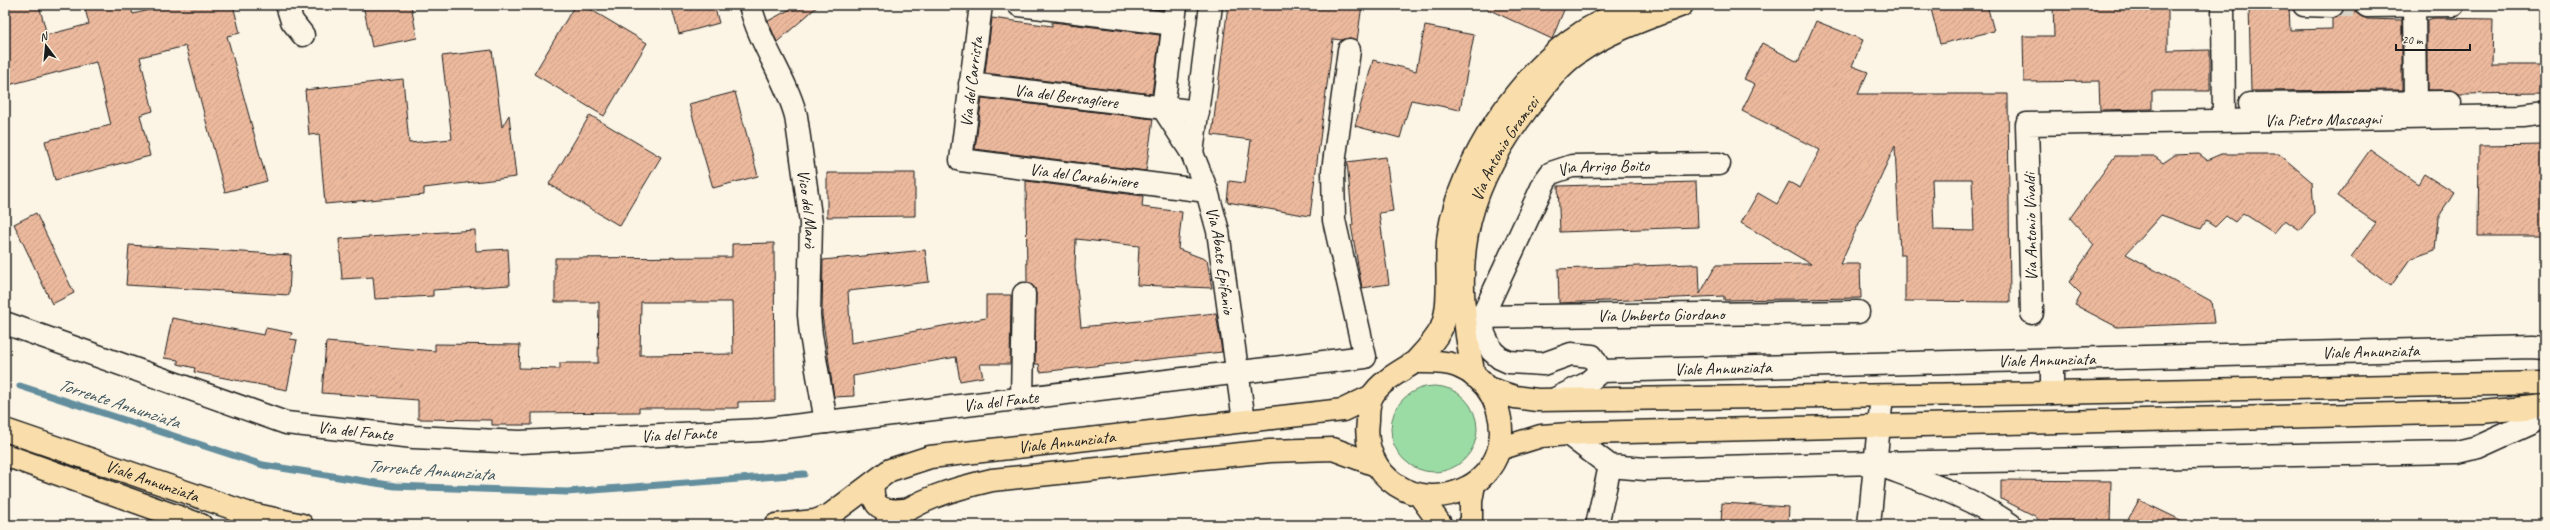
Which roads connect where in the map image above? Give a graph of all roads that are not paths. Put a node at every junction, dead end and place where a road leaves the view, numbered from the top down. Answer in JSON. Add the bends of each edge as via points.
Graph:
{"nodes":[{"id":1,"x":287,"y":5,"type":"edge"},
{"id":2,"x":750,"y":5,"type":"edge"},
{"id":3,"x":980,"y":5,"type":"edge"},
{"id":4,"x":1019,"y":5,"type":"edge"},
{"id":5,"x":1211,"y":5,"type":"edge"},
{"id":6,"x":1638,"y":5,"type":"edge"},
{"id":7,"x":1682,"y":5,"type":"edge"},
{"id":8,"x":2223,"y":5,"type":"edge"},
{"id":9,"x":2304,"y":5,"type":"edge"},
{"id":10,"x":2414,"y":5,"type":"edge"},
{"id":11,"x":2453,"y":5,"type":"edge"},
{"id":12,"x":2332,"y":6,"type":"dead end"},
{"id":13,"x":2367,"y":6,"type":"edge"},
{"id":14,"x":1175,"y":15,"type":"edge"},
{"id":15,"x":303,"y":35,"type":"dead end"},
{"id":16,"x":1349,"y":50,"type":"dead end"},
{"id":17,"x":970,"y":84,"type":"junction"},
{"id":18,"x":2415,"y":102,"type":"junction"},
{"id":19,"x":2250,"y":104,"type":"dead end"},
{"id":20,"x":2545,"y":105,"type":"edge"},
{"id":21,"x":1163,"y":108,"type":"junction"},
{"id":22,"x":1198,"y":112,"type":"junction"},
{"id":23,"x":2545,"y":113,"type":"edge"},
{"id":24,"x":2224,"y":120,"type":"junction"},
{"id":25,"x":2100,"y":122,"type":"joint"},
{"id":26,"x":1192,"y":154,"type":"junction"},
{"id":27,"x":961,"y":160,"type":"joint"},
{"id":28,"x":1719,"y":164,"type":"dead end"},
{"id":29,"x":1207,"y":191,"type":"junction"},
{"id":30,"x":1024,"y":294,"type":"dead end"},
{"id":31,"x":1858,"y":312,"type":"dead end"},
{"id":32,"x":2032,"y":313,"type":"dead end"},
{"id":33,"x":1473,"y":317,"type":"junction"},
{"id":34,"x":5,"y":323,"type":"edge"},
{"id":35,"x":2545,"y":348,"type":"edge"},
{"id":36,"x":2052,"y":360,"type":"junction"},
{"id":37,"x":1415,"y":362,"type":"junction"},
{"id":38,"x":1237,"y":371,"type":"junction"},
{"id":39,"x":1601,"y":371,"type":"junction"},
{"id":40,"x":1481,"y":382,"type":"junction"},
{"id":41,"x":2545,"y":383,"type":"edge"},
{"id":42,"x":2052,"y":393,"type":"junction"},
{"id":43,"x":1372,"y":396,"type":"junction"},
{"id":44,"x":1882,"y":396,"type":"junction"},
{"id":45,"x":1022,"y":398,"type":"junction"},
{"id":46,"x":1556,"y":398,"type":"junction"},
{"id":47,"x":2541,"y":417,"type":"edge"},
{"id":48,"x":1244,"y":421,"type":"junction"},
{"id":49,"x":826,"y":422,"type":"junction"},
{"id":50,"x":1879,"y":425,"type":"junction"},
{"id":51,"x":5,"y":430,"type":"edge"},
{"id":52,"x":1568,"y":434,"type":"junction"},
{"id":53,"x":1499,"y":449,"type":"junction"},
{"id":54,"x":5,"y":455,"type":"edge"},
{"id":55,"x":1875,"y":463,"type":"junction"},
{"id":56,"x":1376,"y":465,"type":"junction"},
{"id":57,"x":1610,"y":466,"type":"junction"},
{"id":58,"x":873,"y":482,"type":"junction"},
{"id":59,"x":1474,"y":484,"type":"junction"},
{"id":60,"x":1420,"y":496,"type":"junction"},
{"id":61,"x":904,"y":510,"type":"junction"},
{"id":62,"x":201,"y":525,"type":"edge"},
{"id":63,"x":302,"y":525,"type":"edge"},
{"id":64,"x":776,"y":525,"type":"edge"},
{"id":65,"x":886,"y":525,"type":"edge"},
{"id":66,"x":1441,"y":525,"type":"edge"},
{"id":67,"x":1471,"y":525,"type":"edge"},
{"id":68,"x":1597,"y":525,"type":"edge"},
{"id":69,"x":1869,"y":525,"type":"edge"},
{"id":70,"x":2011,"y":525,"type":"edge"}],
"edges":[{"from":1,"to":15,"type":"street","via":[[292,22]]},
{"from":2,"to":49,"type":"street","name":"Vico del Marò","via":[[759,34],[793,102],[798,123],[811,223],[809,315]]},
{"from":3,"to":17,"type":"street","name":"Via del Carrista"},
{"from":4,"to":14,"type":"street"},
{"from":5,"to":22,"type":"street"},
{"from":6,"to":37,"type":"main road","name":"Via Antonio Gramsci","via":[[1599,22],[1554,54],[1489,132],[1465,179],[1451,220],[1442,327]]},
{"from":7,"to":33,"type":"main road","name":"Via Antonio Gramsci","via":[[1623,28],[1578,53],[1554,75],[1502,144],[1482,181],[1467,231],[1464,250]]},
{"from":8,"to":24,"type":"street"},
{"from":9,"to":12,"type":"street"},
{"from":10,"to":11,"type":"street"},
{"from":10,"to":13,"type":"street"},
{"from":10,"to":18,"type":"street"},
{"from":14,"to":21,"type":"street"},
{"from":16,"to":38,"type":"street","name":"Via del Fante","via":[[1333,171],[1334,220],[1365,357]]},
{"from":17,"to":21,"type":"street","name":"Via del Bersagliere"},
{"from":17,"to":27,"type":"street","name":"Via del Carrista"},
{"from":18,"to":19,"type":"street"},
{"from":18,"to":20,"type":"street","via":[[2519,102]]},
{"from":21,"to":22,"type":"street","name":"Via del Bersagliere"},
{"from":21,"to":26,"type":"street","name":"Via Abate Epifanio"},
{"from":22,"to":26,"type":"street"},
{"from":23,"to":24,"type":"street","name":"Via Pietro Mascagni","via":[[2522,116]]},
{"from":24,"to":25,"type":"street","name":"Via Pietro Mascagni"},
{"from":25,"to":32,"type":"street","name":"Via Antonio Vivaldi","via":[[2027,124]]},
{"from":26,"to":29,"type":"street","name":"Via Abate Epifanio"},
{"from":27,"to":29,"type":"street","name":"Via del Carabiniere"},
{"from":28,"to":33,"type":"street","name":"Via Arrigo Boito","via":[[1572,166],[1551,173]]},
{"from":29,"to":38,"type":"street","name":"Via Abate Epifanio","via":[[1218,231]]},
{"from":30,"to":45,"type":"street"},
{"from":31,"to":33,"type":"street","name":"Via Umberto Giordano"},
{"from":33,"to":39,"type":"street","via":[[1487,343],[1500,358],[1522,364],[1543,364],[1571,354],[1581,354],[1592,356]]},
{"from":33,"to":40,"type":"main road","name":"Via Antonio Gramsci"},
{"from":34,"to":49,"type":"street","name":"Via del Fante","via":[[286,423],[414,437],[520,442],[760,430]]},
{"from":35,"to":36,"type":"street","name":"Viale Annunziata"},
{"from":36,"to":39,"type":"street","name":"Viale Annunziata"},
{"from":36,"to":42,"type":"street"},
{"from":37,"to":40,"type":"main road","via":[[1437,362],[1457,366]]},
{"from":37,"to":43,"type":"main road","via":[[1386,382]]},
{"from":38,"to":45,"type":"street","name":"Via del Fante"},
{"from":38,"to":48,"type":"street","name":"Via Abate Epifanio"},
{"from":39,"to":46,"type":"street","name":"Viale Annunziata","via":[[1586,384]]},
{"from":40,"to":46,"type":"main road","name":"Viale Annunziata","via":[[1515,397],[1537,400]]},
{"from":40,"to":53,"type":"main road","via":[[1496,400],[1501,416],[1502,433]]},
{"from":41,"to":42,"type":"main road","name":"Viale Annunziata"},
{"from":42,"to":44,"type":"main road","name":"Viale Annunziata"},
{"from":43,"to":48,"type":"main road","name":"Viale Annunziata","via":[[1343,410]]},
{"from":43,"to":56,"type":"main road","via":[[1366,431],[1369,449]]},
{"from":44,"to":46,"type":"main road","name":"Viale Annunziata"},
{"from":44,"to":50,"type":"street"},
{"from":45,"to":49,"type":"street","name":"Via del Fante"},
{"from":47,"to":50,"type":"main road","via":[[2482,412]]},
{"from":47,"to":55,"type":"street","via":[[2478,447],[2456,452]]},
{"from":48,"to":58,"type":"main road","name":"Viale Annunziata","via":[[930,457],[890,470]]},
{"from":50,"to":52,"type":"main road"},
{"from":50,"to":55,"type":"street"},
{"from":51,"to":63,"type":"main road","name":"Viale Annunziata","via":[[247,513]]},
{"from":52,"to":53,"type":"main road","via":[[1535,437]]},
{"from":52,"to":57,"type":"street"},
{"from":53,"to":59,"type":"main road","via":[[1485,474]]},
{"from":54,"to":62,"type":"main road","name":"Viale Annunziata"},
{"from":55,"to":57,"type":"street","via":[[1645,469]]},
{"from":55,"to":69,"type":"street"},
{"from":55,"to":70,"type":"street","via":[[1953,493]]},
{"from":56,"to":60,"type":"main road","via":[[1388,479],[1402,489]]},
{"from":56,"to":61,"type":"main road","name":"Viale Annunziata","via":[[1333,449],[1270,451],[992,480],[925,499]]},
{"from":57,"to":68,"type":"street"},
{"from":58,"to":61,"type":"main road","via":[[872,494],[877,505],[887,512]]},
{"from":58,"to":64,"type":"main road","name":"Viale Annunziata","via":[[830,515],[815,521]]},
{"from":59,"to":60,"type":"main road","via":[[1439,497]]},
{"from":59,"to":67,"type":"main road"},
{"from":60,"to":66,"type":"main road"},
{"from":61,"to":65,"type":"main road","name":"Viale Annunziata"}]}
